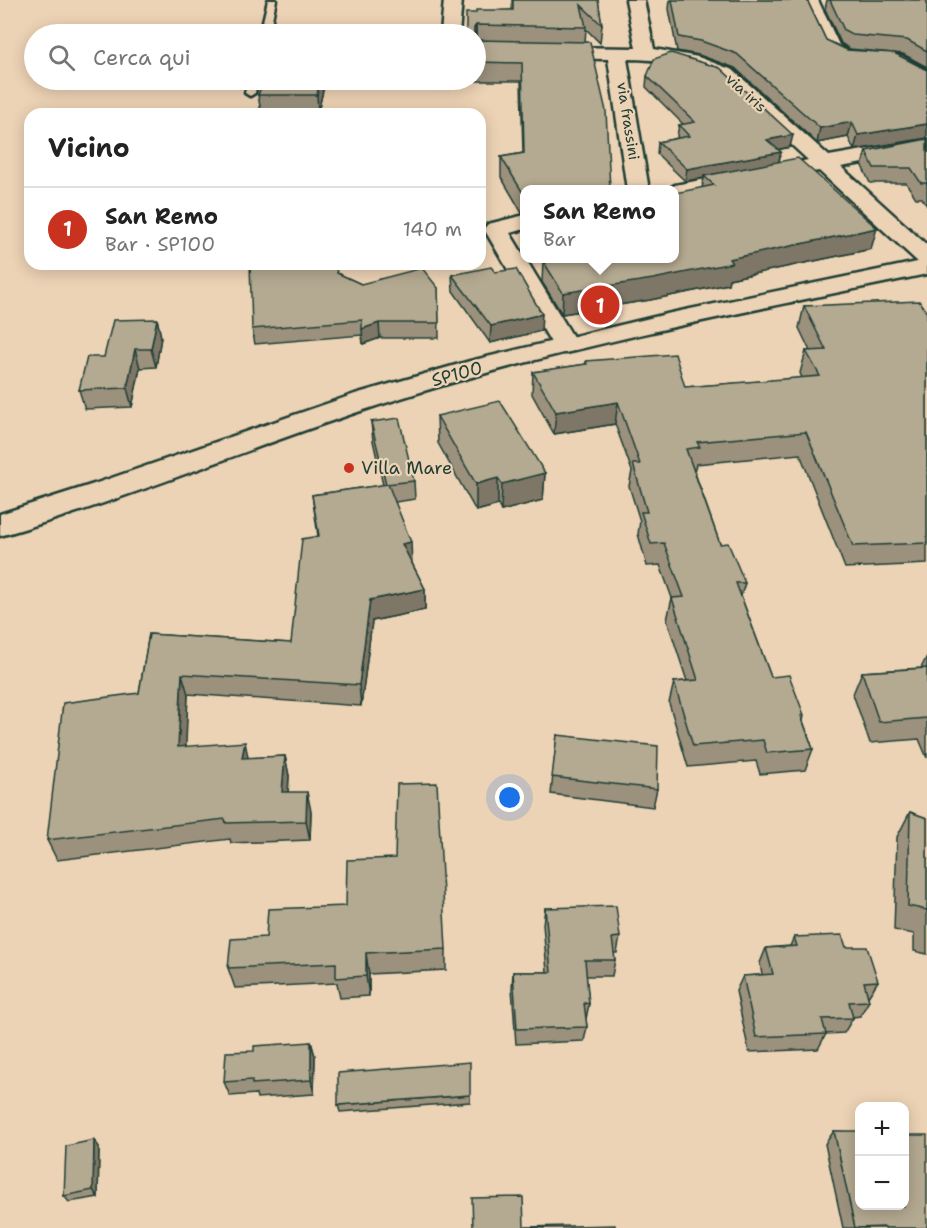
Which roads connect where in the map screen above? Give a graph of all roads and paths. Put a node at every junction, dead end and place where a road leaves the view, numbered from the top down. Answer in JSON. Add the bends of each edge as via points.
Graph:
{"nodes":[{"id":1,"x":272,"y":0,"type":"edge"},
{"id":2,"x":453,"y":0,"type":"edge"},
{"id":3,"x":636,"y":0,"type":"edge"},
{"id":4,"x":809,"y":0,"type":"edge"},
{"id":5,"x":266,"y":24,"type":"edge"},
{"id":6,"x":451,"y":24,"type":"edge"},
{"id":7,"x":486,"y":52,"type":"edge"},
{"id":8,"x":617,"y":53,"type":"junction"},
{"id":9,"x":646,"y":53,"type":"junction"},
{"id":10,"x":895,"y":60,"type":"junction"},
{"id":11,"x":927,"y":62,"type":"edge"},
{"id":12,"x":927,"y":78,"type":"edge"},
{"id":13,"x":251,"y":90,"type":"edge"},
{"id":14,"x":250,"y":93,"type":"dead end"},
{"id":15,"x":927,"y":145,"type":"edge"},
{"id":16,"x":823,"y":163,"type":"junction"},
{"id":17,"x":789,"y":170,"type":"edge"},
{"id":18,"x":766,"y":174,"type":"edge"},
{"id":19,"x":637,"y":185,"type":"edge"},
{"id":20,"x":679,"y":191,"type":"edge"},
{"id":21,"x":520,"y":223,"type":"edge"},
{"id":22,"x":927,"y":258,"type":"edge"},
{"id":23,"x":927,"y":267,"type":"edge"},
{"id":24,"x":565,"y":345,"type":"junction"},
{"id":25,"x":0,"y":525,"type":"edge"}],
"edges":[{"from":1,"to":5,"type":"lane"},
{"from":2,"to":6,"type":"street"},
{"from":3,"to":9,"type":"street"},
{"from":4,"to":10,"type":"street","via":[[831,48],[844,56]]},
{"from":7,"to":8,"type":"street","name":"via iris"},
{"from":8,"to":9,"type":"street","name":"via iris"},
{"from":8,"to":19,"type":"street","name":"via frassini"},
{"from":9,"to":16,"type":"street","name":"via iris","via":[[680,57],[726,74]]},
{"from":10,"to":11,"type":"street"},
{"from":10,"to":12,"type":"street"},
{"from":13,"to":14,"type":"lane"},
{"from":15,"to":16,"type":"street"},
{"from":16,"to":17,"type":"street"},
{"from":16,"to":22,"type":"street","name":"via iris"},
{"from":18,"to":20,"type":"street"},
{"from":21,"to":24,"type":"street","via":[[496,229]]},
{"from":23,"to":24,"type":"street","name":"SP100","number":"SP100"},
{"from":24,"to":25,"type":"street","name":"SP100","number":"SP100","via":[[345,407],[74,504]]}]}
